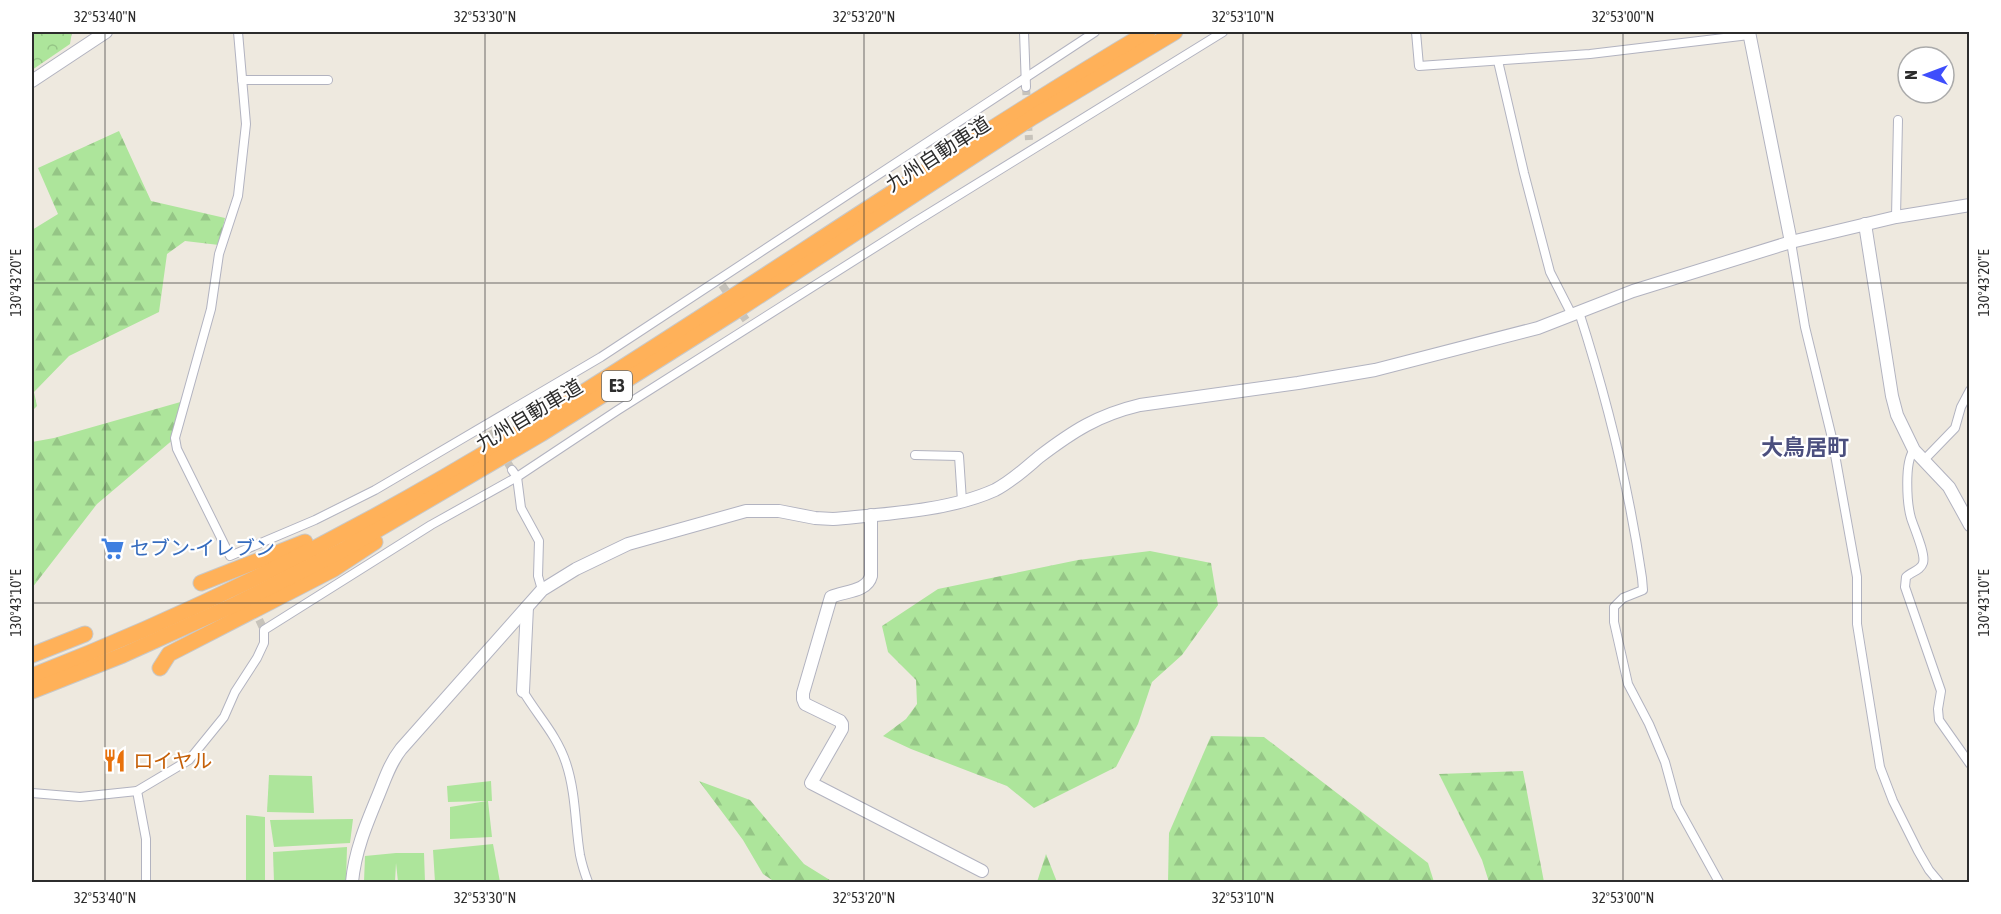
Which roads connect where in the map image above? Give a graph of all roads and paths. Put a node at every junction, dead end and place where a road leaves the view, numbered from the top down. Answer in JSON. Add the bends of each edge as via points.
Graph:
{"nodes":[{"id":1,"x":106,"y":32,"type":"edge"},
{"id":2,"x":237,"y":32,"type":"edge"},
{"id":3,"x":1024,"y":32,"type":"edge"},
{"id":4,"x":1095,"y":32,"type":"edge"},
{"id":5,"x":1148,"y":32,"type":"edge"},
{"id":6,"x":1175,"y":32,"type":"edge"},
{"id":7,"x":1223,"y":32,"type":"edge"},
{"id":8,"x":1416,"y":32,"type":"edge"},
{"id":9,"x":1749,"y":33,"type":"edge"},
{"id":10,"x":1498,"y":61,"type":"junction"},
{"id":11,"x":242,"y":80,"type":"junction"},
{"id":12,"x":328,"y":80,"type":"dead end"},
{"id":13,"x":32,"y":81,"type":"edge"},
{"id":14,"x":1026,"y":83,"type":"junction"},
{"id":15,"x":1898,"y":120,"type":"dead end"},
{"id":16,"x":1029,"y":140,"type":"tunnel mouth"},
{"id":17,"x":1030,"y":150,"type":"junction"},
{"id":18,"x":1970,"y":205,"type":"edge"},
{"id":19,"x":1896,"y":218,"type":"junction"},
{"id":20,"x":1865,"y":224,"type":"junction"},
{"id":21,"x":1791,"y":242,"type":"junction"},
{"id":22,"x":1575,"y":314,"type":"junction"},
{"id":23,"x":1970,"y":390,"type":"edge"},
{"id":24,"x":540,"y":434,"type":"junction"},
{"id":25,"x":1914,"y":450,"type":"junction"},
{"id":26,"x":915,"y":454,"type":"dead end"},
{"id":27,"x":1923,"y":460,"type":"junction"},
{"id":28,"x":451,"y":472,"type":"junction"},
{"id":29,"x":515,"y":473,"type":"junction"},
{"id":30,"x":962,"y":501,"type":"junction"},
{"id":31,"x":871,"y":515,"type":"junction"},
{"id":32,"x":1970,"y":525,"type":"edge"},
{"id":33,"x":201,"y":583,"type":"dead end"},
{"id":34,"x":542,"y":590,"type":"junction"},
{"id":35,"x":527,"y":607,"type":"junction"},
{"id":36,"x":85,"y":634,"type":"dead end"},
{"id":37,"x":32,"y":655,"type":"edge"},
{"id":38,"x":160,"y":668,"type":"dead end"},
{"id":39,"x":32,"y":675,"type":"edge"},
{"id":40,"x":32,"y":691,"type":"edge"},
{"id":41,"x":523,"y":691,"type":"joint"},
{"id":42,"x":1970,"y":764,"type":"edge"},
{"id":43,"x":137,"y":791,"type":"junction"},
{"id":44,"x":32,"y":793,"type":"edge"},
{"id":45,"x":982,"y":871,"type":"dead end"},
{"id":46,"x":146,"y":882,"type":"edge"},
{"id":47,"x":352,"y":882,"type":"edge"},
{"id":48,"x":588,"y":882,"type":"edge"},
{"id":49,"x":1719,"y":882,"type":"edge"},
{"id":50,"x":1940,"y":882,"type":"edge"}],
"edges":[{"from":1,"to":13,"type":"street"},
{"from":2,"to":11,"type":"street"},
{"from":3,"to":14,"type":"street"},
{"from":4,"to":14,"type":"street"},
{"from":5,"to":28,"type":"highway","name":"九州自動車道","number":"E3"},
{"from":6,"to":24,"type":"highway","name":"九州自動車道","number":"E3","via":[[1033,117]]},
{"from":7,"to":17,"type":"street"},
{"from":8,"to":10,"type":"street","via":[[1419,66]]},
{"from":9,"to":10,"type":"street","via":[[1590,54]]},
{"from":9,"to":21,"type":"street"},
{"from":10,"to":22,"type":"street","via":[[1550,272]]},
{"from":11,"to":12,"type":"street"},
{"from":11,"to":14,"type":"street","via":[[246,124],[238,196],[219,254],[211,309],[175,438],[230,556],[315,520],[487,428],[720,282],[903,157]]},
{"from":15,"to":19,"type":"street"},
{"from":16,"to":17,"type":"street"},
{"from":17,"to":29,"type":"street","via":[[748,323]]},
{"from":18,"to":19,"type":"street"},
{"from":19,"to":20,"type":"street"},
{"from":20,"to":21,"type":"street"},
{"from":20,"to":25,"type":"street","via":[[1892,396]]},
{"from":21,"to":22,"type":"street","via":[[1633,291]]},
{"from":21,"to":50,"type":"street","via":[[1857,577],[1857,624],[1880,767],[1918,851]]},
{"from":22,"to":30,"type":"street","via":[[1538,328],[1375,370],[1118,411],[1075,431],[998,489]]},
{"from":22,"to":49,"type":"street","via":[[1611,421],[1642,579],[1643,590],[1623,598],[1614,607],[1628,684],[1657,743],[1677,806]]},
{"from":23,"to":27,"type":"street","via":[[1955,428]]},
{"from":24,"to":38,"type":"highway","via":[[334,569],[169,654]]},
{"from":24,"to":40,"type":"highway","name":"九州自動車道","number":"E3","via":[[343,550],[123,655]]},
{"from":25,"to":27,"type":"street"},
{"from":25,"to":42,"type":"street","via":[[1908,475],[1908,503],[1924,557],[1921,567],[1906,577],[1905,587],[1941,691],[1939,720]]},
{"from":26,"to":30,"type":"street","via":[[959,456]]},
{"from":27,"to":32,"type":"street","via":[[1949,487]]},
{"from":28,"to":33,"type":"highway","via":[[300,545]]},
{"from":28,"to":39,"type":"highway","name":"九州自動車道","number":"E3","via":[[226,592]]},
{"from":29,"to":34,"type":"street","via":[[521,508],[539,541],[538,576]]},
{"from":29,"to":43,"type":"street","via":[[264,630],[264,643],[224,717],[189,760]]},
{"from":30,"to":31,"type":"street"},
{"from":31,"to":34,"type":"street","via":[[833,519],[779,511],[746,511],[628,544]]},
{"from":31,"to":45,"type":"street","via":[[872,576],[864,587],[831,597],[803,693],[805,704],[842,724],[811,783]]},
{"from":34,"to":35,"type":"street"},
{"from":35,"to":41,"type":"street"},
{"from":35,"to":47,"type":"street","via":[[392,760],[362,836]]},
{"from":36,"to":37,"type":"highway"},
{"from":41,"to":48,"type":"street","via":[[556,738],[566,763],[574,795],[580,858]]},
{"from":43,"to":44,"type":"street","via":[[81,797]]},
{"from":43,"to":46,"type":"street","via":[[146,839]]}]}
